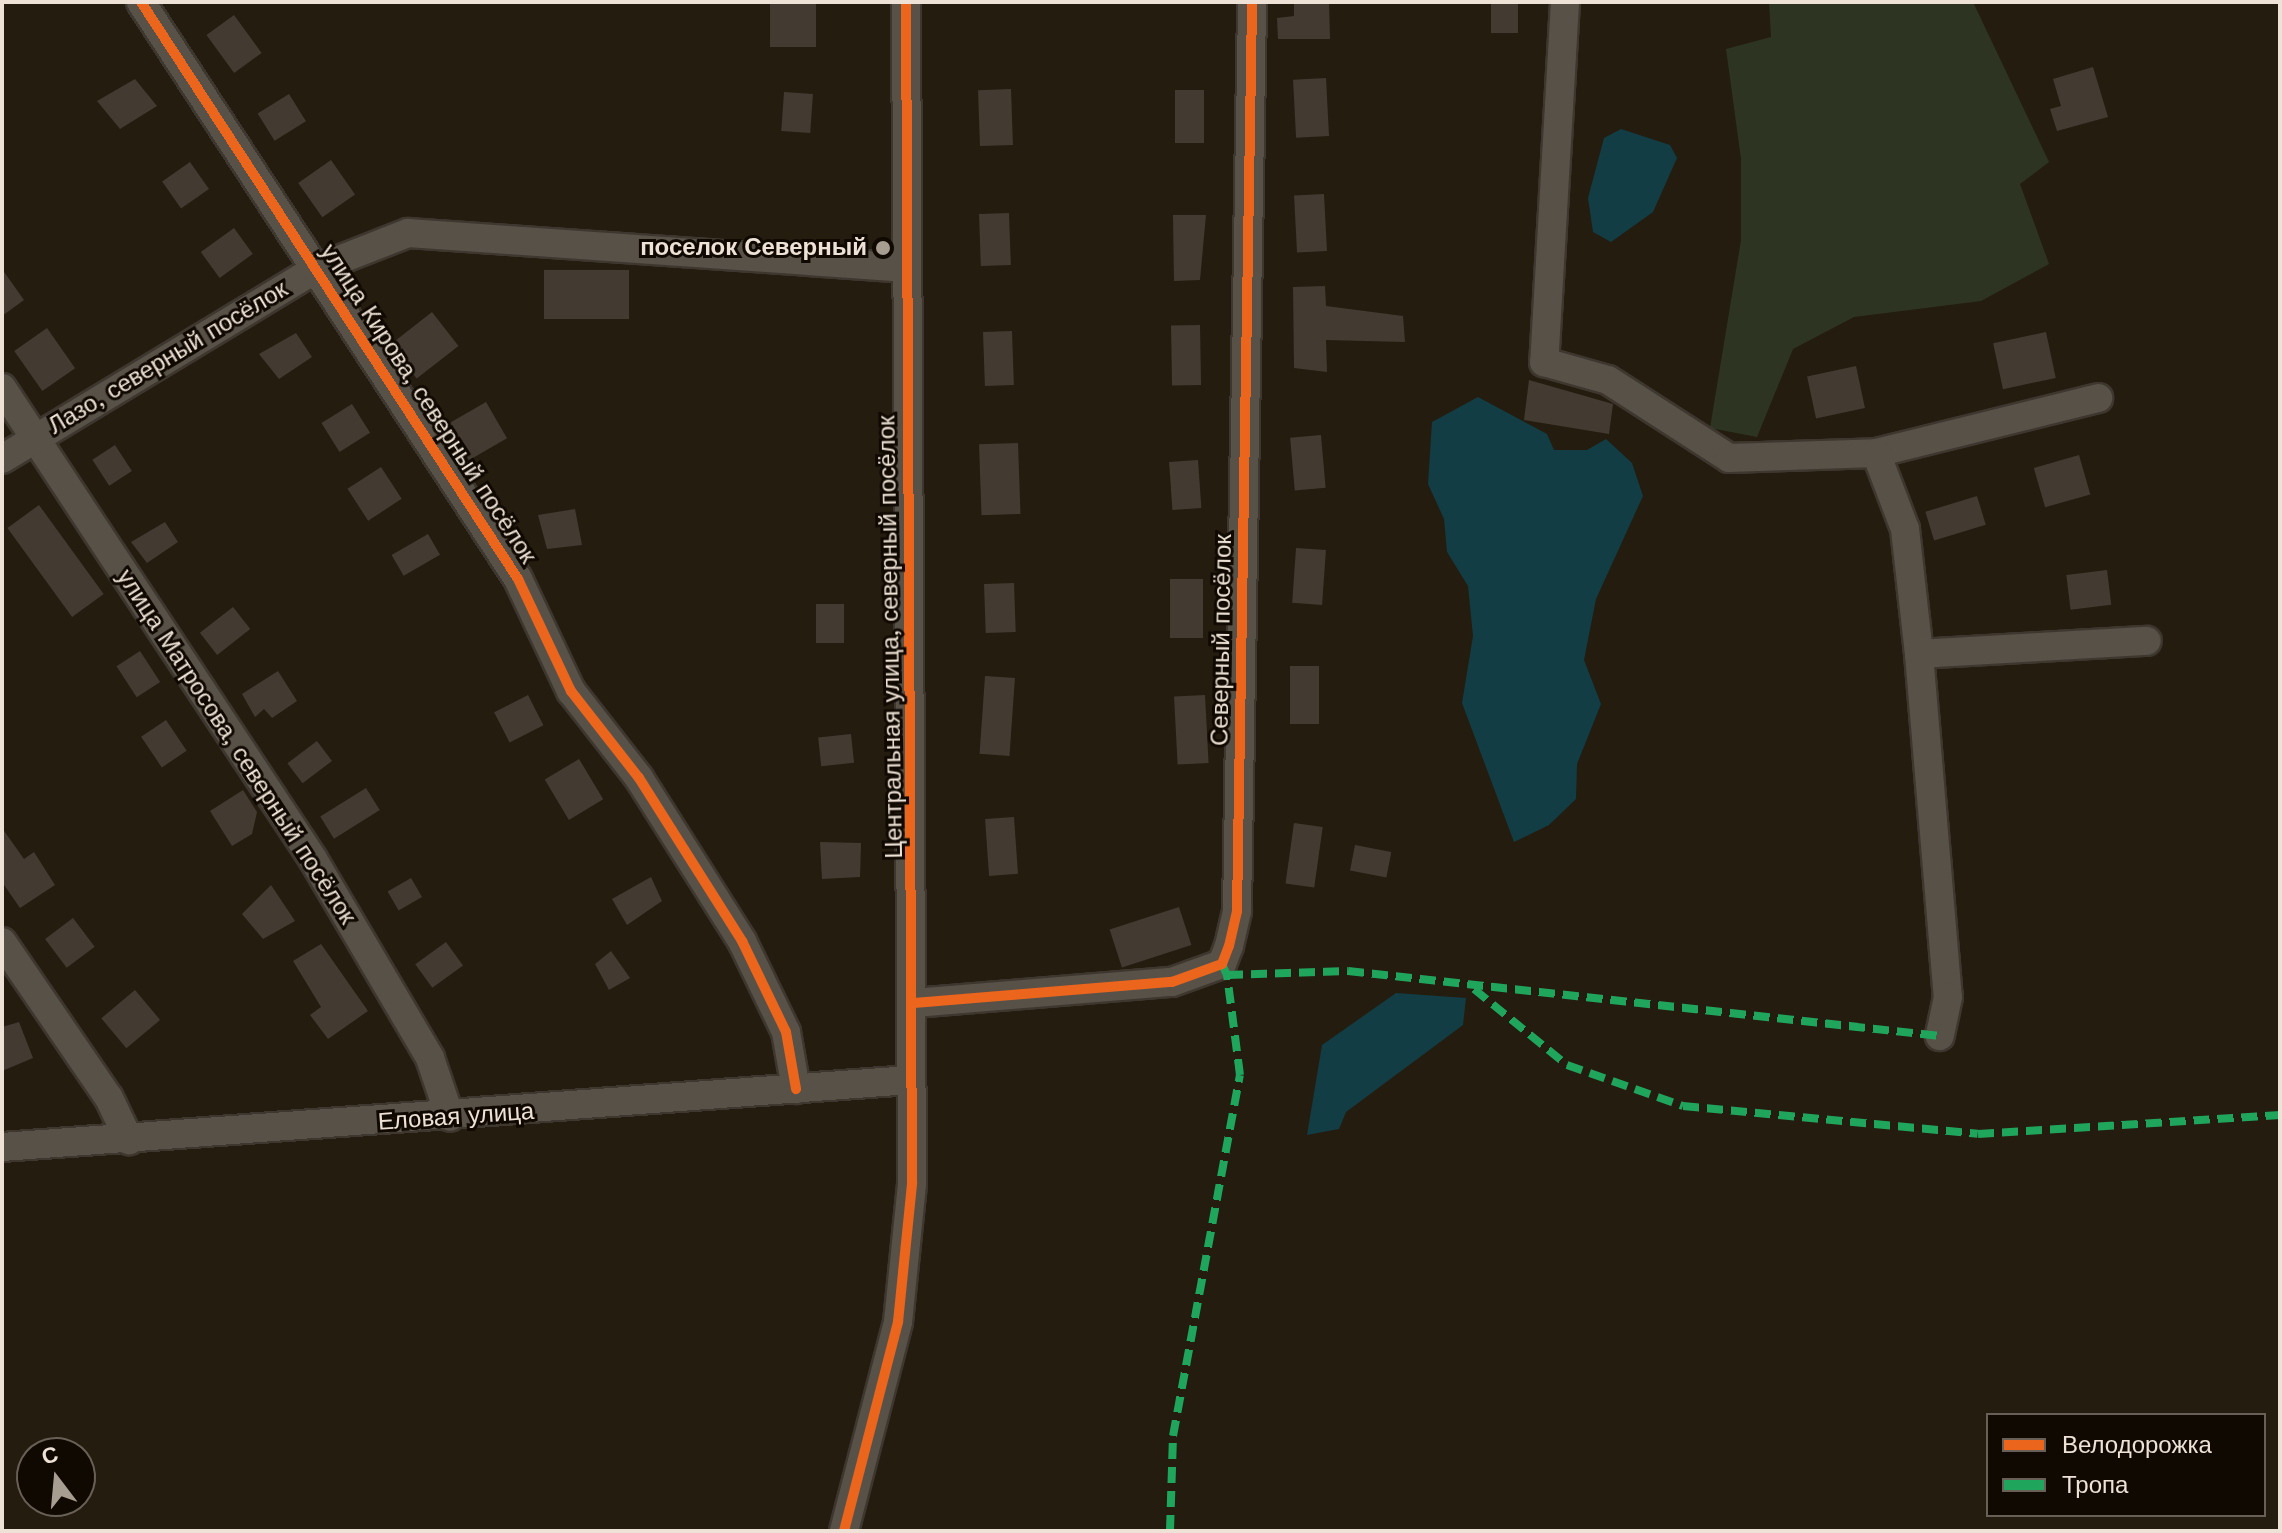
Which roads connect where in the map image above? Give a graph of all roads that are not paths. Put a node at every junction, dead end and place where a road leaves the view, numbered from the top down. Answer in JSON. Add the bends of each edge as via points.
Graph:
{"nodes":[{"id":1,"x":141,"y":2,"type":"edge"},
{"id":2,"x":906,"y":2,"type":"edge"},
{"id":3,"x":1252,"y":2,"type":"edge"},
{"id":4,"x":1565,"y":2,"type":"edge"},
{"id":5,"x":904,"y":268,"type":"junction"},
{"id":6,"x":316,"y":269,"type":"junction"},
{"id":7,"x":2,"y":388,"type":"edge"},
{"id":8,"x":2098,"y":398,"type":"dead end"},
{"id":9,"x":34,"y":439,"type":"junction"},
{"id":10,"x":1876,"y":453,"type":"junction"},
{"id":11,"x":2,"y":459,"type":"edge"},
{"id":12,"x":2147,"y":641,"type":"dead end"},
{"id":13,"x":1919,"y":654,"type":"junction"},
{"id":14,"x":2,"y":942,"type":"edge"},
{"id":15,"x":914,"y":1003,"type":"junction"},
{"id":16,"x":1940,"y":1036,"type":"dead end"},
{"id":17,"x":910,"y":1080,"type":"junction"},
{"id":18,"x":796,"y":1089,"type":"junction"},
{"id":19,"x":450,"y":1117,"type":"junction"},
{"id":20,"x":129,"y":1140,"type":"junction"},
{"id":21,"x":2,"y":1147,"type":"edge"},
{"id":22,"x":844,"y":1531,"type":"edge"}],
"edges":[{"from":1,"to":6,"type":"street","name":"улица Кирова, северный посёлок"},
{"from":2,"to":5,"type":"street","name":"Центральная улица, северный посёлок"},
{"from":3,"to":15,"type":"street","name":"Северный посёлок","via":[[1237,911],[1229,946],[1222,964],[1172,982]]},
{"from":4,"to":10,"type":"street","via":[[1544,362],[1608,380],[1729,458]]},
{"from":5,"to":6,"type":"street","name":"Лазо, северный посёлок","via":[[408,233]]},
{"from":5,"to":15,"type":"street","name":"Центральная улица, северный посёлок","via":[[913,511]]},
{"from":6,"to":9,"type":"street","name":"Лазо, северный посёлок"},
{"from":6,"to":18,"type":"street","name":"улица Кирова, северный посёлок","via":[[518,579],[571,691],[639,778],[742,941],[786,1032]]},
{"from":7,"to":9,"type":"street","name":"улица Матросова, северный посёлок"},
{"from":8,"to":10,"type":"street"},
{"from":9,"to":11,"type":"street","name":"Лазо, северный посёлок"},
{"from":9,"to":19,"type":"street","name":"улица Матросова, северный посёлок","via":[[313,859],[430,1058]]},
{"from":10,"to":13,"type":"street","via":[[1905,529]]},
{"from":12,"to":13,"type":"street"},
{"from":13,"to":16,"type":"street","via":[[1948,997]]},
{"from":14,"to":20,"type":"street","via":[[109,1098]]},
{"from":15,"to":17,"type":"street","name":"Центральная улица, северный посёлок"},
{"from":17,"to":18,"type":"street","name":"Еловая улица"},
{"from":17,"to":22,"type":"street","name":"Центральная улица, северный посёлок","via":[[912,1184],[898,1322]]},
{"from":18,"to":19,"type":"street","name":"Еловая улица"},
{"from":19,"to":20,"type":"street","name":"Еловая улица"},
{"from":20,"to":21,"type":"street","name":"Еловая улица"}]}
